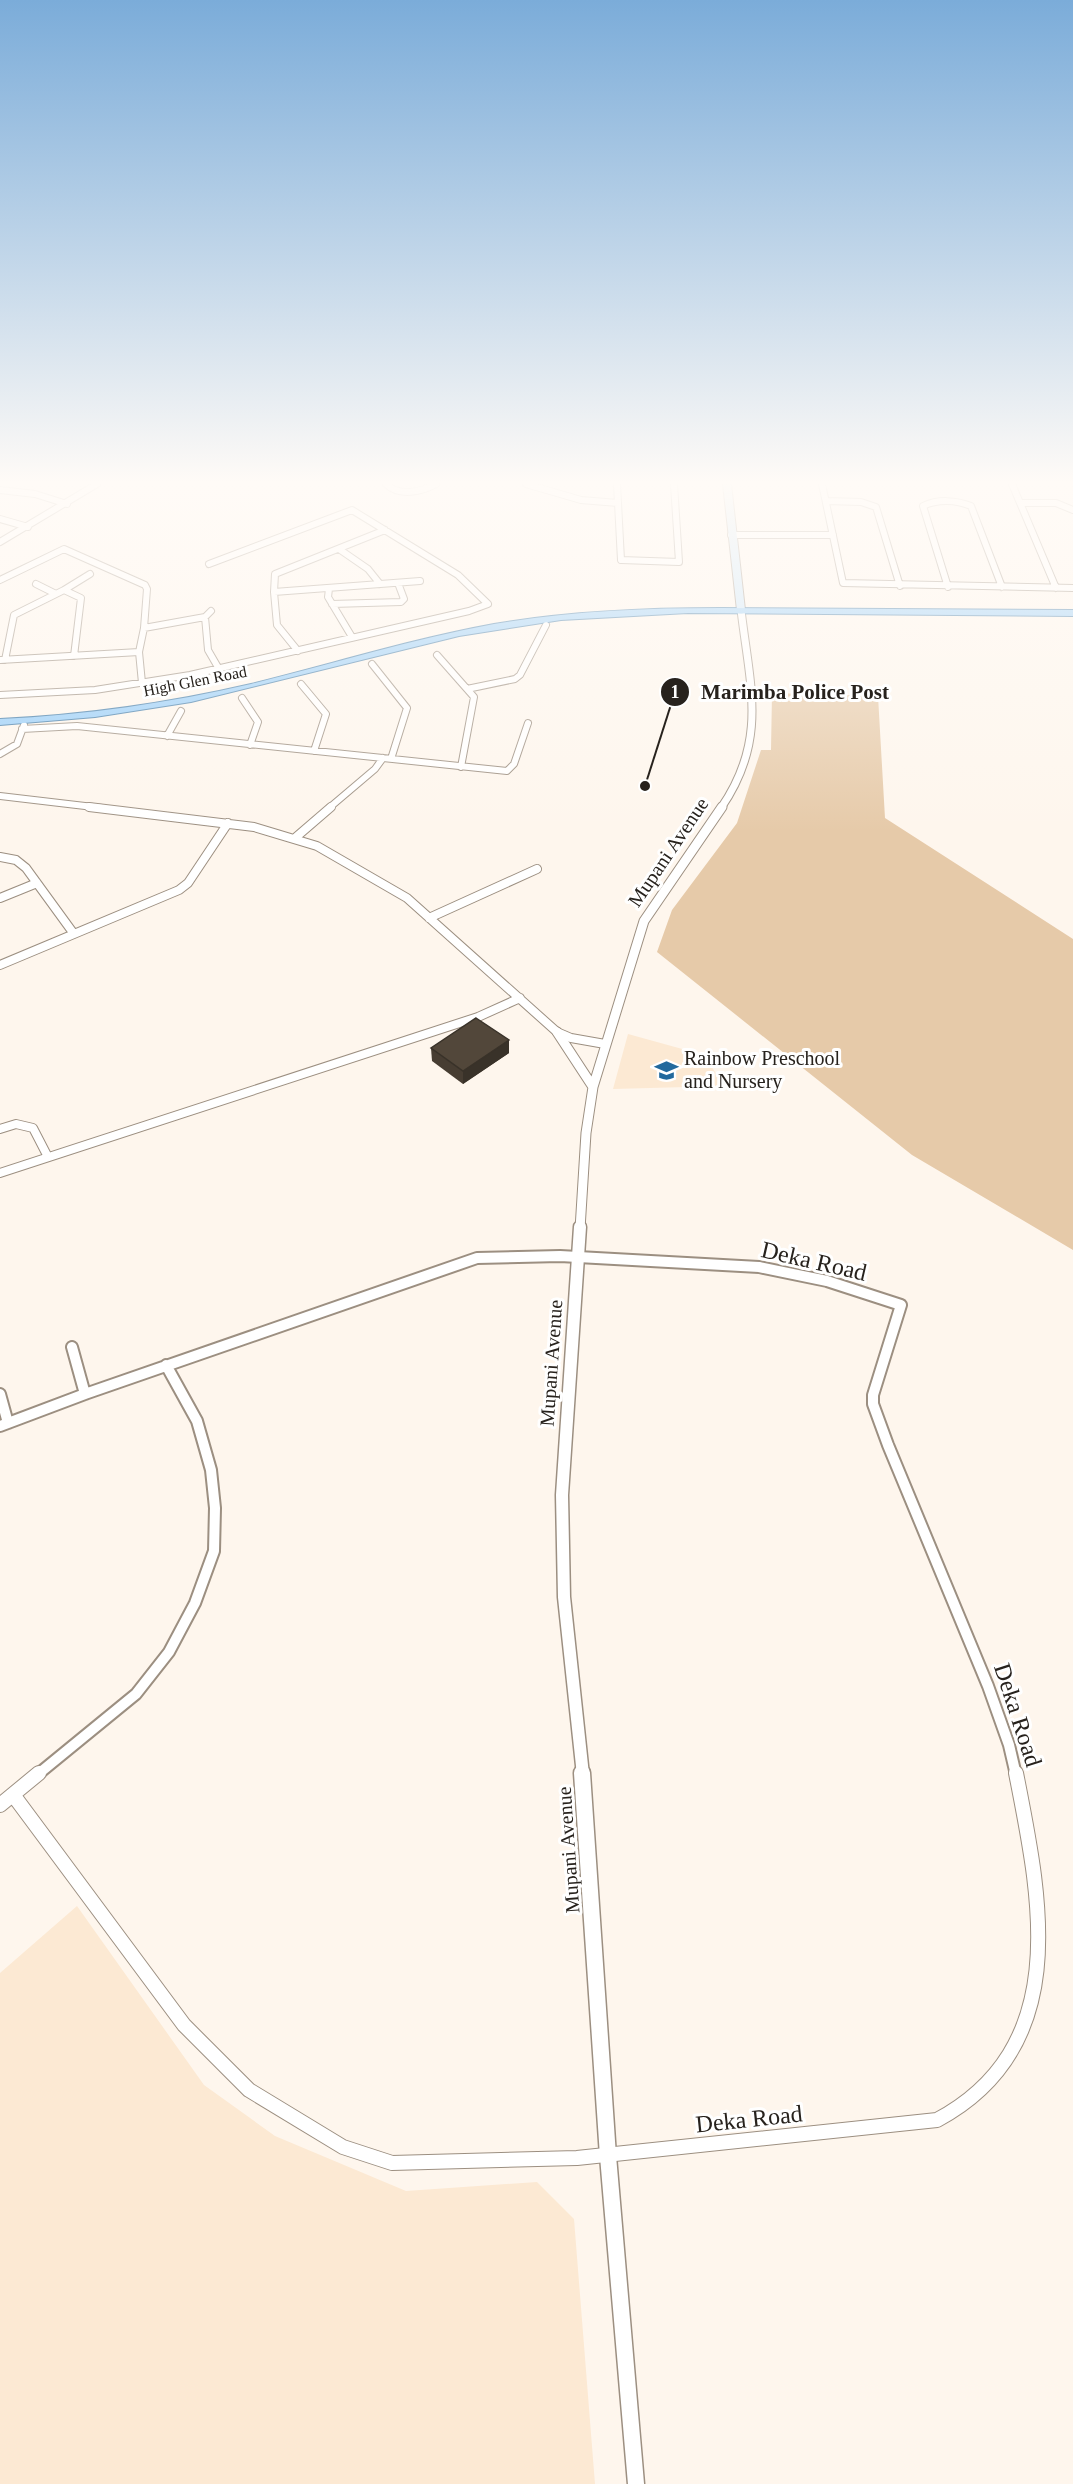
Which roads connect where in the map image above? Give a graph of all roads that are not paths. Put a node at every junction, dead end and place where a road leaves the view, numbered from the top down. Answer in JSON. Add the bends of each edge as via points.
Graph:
{"nodes":[{"id":1,"x":43,"y":600,"type":"edge"},
{"id":2,"x":81,"y":600,"type":"edge"},
{"id":3,"x":145,"y":600,"type":"edge"},
{"id":4,"x":274,"y":600,"type":"edge"},
{"id":5,"x":330,"y":600,"type":"edge"},
{"id":6,"x":403,"y":600,"type":"edge"},
{"id":7,"x":482,"y":600,"type":"edge"},
{"id":8,"x":740,"y":600,"type":"edge"},
{"id":9,"x":332,"y":604,"type":"junction"},
{"id":10,"x":741,"y":610,"type":"junction"},
{"id":11,"x":212,"y":611,"type":"dead end"},
{"id":12,"x":1073,"y":614,"type":"edge"},
{"id":13,"x":205,"y":617,"type":"junction"},
{"id":14,"x":546,"y":625,"type":"dead end"},
{"id":15,"x":144,"y":628,"type":"junction"},
{"id":16,"x":352,"y":637,"type":"junction"},
{"id":17,"x":298,"y":651,"type":"junction"},
{"id":18,"x":139,"y":652,"type":"junction"},
{"id":19,"x":437,"y":655,"type":"dead end"},
{"id":20,"x":74,"y":656,"type":"junction"},
{"id":21,"x":3,"y":660,"type":"edge"},
{"id":22,"x":372,"y":664,"type":"dead end"},
{"id":23,"x":219,"y":669,"type":"junction"},
{"id":24,"x":142,"y":683,"type":"junction"},
{"id":25,"x":301,"y":684,"type":"dead end"},
{"id":26,"x":467,"y":689,"type":"junction"},
{"id":27,"x":0,"y":695,"type":"edge"},
{"id":28,"x":242,"y":698,"type":"dead end"},
{"id":29,"x":181,"y":711,"type":"dead end"},
{"id":30,"x":0,"y":722,"type":"edge"},
{"id":31,"x":528,"y":723,"type":"dead end"},
{"id":32,"x":24,"y":725,"type":"junction"},
{"id":33,"x":168,"y":736,"type":"junction"},
{"id":34,"x":250,"y":745,"type":"junction"},
{"id":35,"x":314,"y":751,"type":"junction"},
{"id":36,"x":0,"y":754,"type":"edge"},
{"id":37,"x":383,"y":759,"type":"junction"},
{"id":38,"x":391,"y":759,"type":"junction"},
{"id":39,"x":461,"y":767,"type":"junction"},
{"id":40,"x":0,"y":796,"type":"edge"},
{"id":41,"x":228,"y":823,"type":"junction"},
{"id":42,"x":295,"y":838,"type":"junction"},
{"id":43,"x":0,"y":857,"type":"edge"},
{"id":44,"x":537,"y":869,"type":"dead end"},
{"id":45,"x":37,"y":884,"type":"junction"},
{"id":46,"x":0,"y":898,"type":"edge"},
{"id":47,"x":429,"y":918,"type":"junction"},
{"id":48,"x":74,"y":934,"type":"junction"},
{"id":49,"x":0,"y":965,"type":"edge"},
{"id":50,"x":519,"y":998,"type":"junction"},
{"id":51,"x":557,"y":1032,"type":"junction"},
{"id":52,"x":605,"y":1044,"type":"junction"},
{"id":53,"x":593,"y":1087,"type":"junction"},
{"id":54,"x":0,"y":1129,"type":"edge"},
{"id":55,"x":48,"y":1157,"type":"junction"},
{"id":56,"x":0,"y":1173,"type":"edge"},
{"id":57,"x":578,"y":1257,"type":"junction"},
{"id":58,"x":72,"y":1347,"type":"dead end"},
{"id":59,"x":166,"y":1365,"type":"junction"},
{"id":60,"x":0,"y":1394,"type":"edge"},
{"id":61,"x":85,"y":1394,"type":"junction"},
{"id":62,"x":4,"y":1424,"type":"edge"},
{"id":63,"x":14,"y":1796,"type":"junction"},
{"id":64,"x":0,"y":1805,"type":"edge"},
{"id":65,"x":608,"y":2156,"type":"junction"},
{"id":66,"x":636,"y":2484,"type":"edge"}],
"edges":[{"from":1,"to":21,"type":"street","via":[[14,615]]},
{"from":2,"to":20,"type":"street"},
{"from":3,"to":15,"type":"street"},
{"from":4,"to":17,"type":"street","via":[[275,628]]},
{"from":5,"to":9,"type":"street"},
{"from":6,"to":9,"type":"street"},
{"from":7,"to":16,"type":"street","via":[[488,603],[469,611]]},
{"from":8,"to":10,"type":"main road"},
{"from":9,"to":16,"type":"street"},
{"from":10,"to":12,"type":"main road","name":"High Glen Road"},
{"from":10,"to":32,"type":"main road","name":"High Glen Road","via":[[607,613],[500,625],[252,686]]},
{"from":10,"to":52,"type":"street","name":"Mupani Avenue","via":[[753,710],[749,749],[733,791],[644,921]]},
{"from":11,"to":13,"type":"street"},
{"from":13,"to":15,"type":"street"},
{"from":13,"to":23,"type":"street","via":[[208,650]]},
{"from":14,"to":26,"type":"street","via":[[520,675]]},
{"from":15,"to":18,"type":"street"},
{"from":16,"to":17,"type":"street"},
{"from":17,"to":23,"type":"street"},
{"from":18,"to":20,"type":"street"},
{"from":18,"to":24,"type":"street"},
{"from":19,"to":26,"type":"street"},
{"from":20,"to":21,"type":"street"},
{"from":22,"to":38,"type":"street","via":[[407,708]]},
{"from":23,"to":24,"type":"street"},
{"from":24,"to":27,"type":"street","via":[[36,695]]},
{"from":25,"to":35,"type":"street","via":[[326,714]]},
{"from":26,"to":39,"type":"street","via":[[474,697]]},
{"from":28,"to":34,"type":"street","via":[[258,722]]},
{"from":29,"to":33,"type":"street"},
{"from":30,"to":32,"type":"main road","name":"High Glen Road"},
{"from":31,"to":39,"type":"street","via":[[511,769]]},
{"from":32,"to":33,"type":"street","via":[[77,726]]},
{"from":32,"to":36,"type":"street","via":[[17,744]]},
{"from":33,"to":34,"type":"street"},
{"from":34,"to":35,"type":"street"},
{"from":35,"to":37,"type":"street"},
{"from":37,"to":38,"type":"street"},
{"from":37,"to":42,"type":"street"},
{"from":38,"to":39,"type":"street"},
{"from":40,"to":41,"type":"street"},
{"from":41,"to":42,"type":"street"},
{"from":41,"to":48,"type":"street","via":[[188,883],[179,890]]},
{"from":42,"to":47,"type":"street","via":[[317,846],[403,895]]},
{"from":43,"to":45,"type":"street","via":[[16,860]]},
{"from":44,"to":47,"type":"street"},
{"from":45,"to":46,"type":"street"},
{"from":45,"to":48,"type":"street"},
{"from":47,"to":50,"type":"street"},
{"from":48,"to":49,"type":"street"},
{"from":50,"to":51,"type":"street"},
{"from":50,"to":55,"type":"street","via":[[478,1017]]},
{"from":51,"to":52,"type":"street"},
{"from":51,"to":53,"type":"street"},
{"from":52,"to":53,"type":"street","name":"Mupani Avenue"},
{"from":53,"to":57,"type":"street","name":"Mupani Avenue"},
{"from":54,"to":55,"type":"street","via":[[16,1124],[33,1128]]},
{"from":55,"to":56,"type":"street"},
{"from":57,"to":59,"type":"street","via":[[477,1258]]},
{"from":57,"to":65,"type":"street","name":"Mupani Avenue","via":[[562,1495],[564,1597],[582,1767]]},
{"from":57,"to":65,"type":"street","name":"Deka Road","via":[[759,1267],[827,1281],[901,1305],[873,1404],[976,1652],[1010,1748],[1037,1893],[1039,1957],[1031,2008],[1018,2046],[974,2098],[953,2112],[937,2120]]},
{"from":58,"to":61,"type":"street"},
{"from":59,"to":61,"type":"street"},
{"from":59,"to":63,"type":"street","via":[[197,1421],[211,1470],[214,1551],[195,1603],[169,1652],[136,1694]]},
{"from":60,"to":62,"type":"street"},
{"from":61,"to":62,"type":"street"},
{"from":63,"to":64,"type":"street"},
{"from":63,"to":65,"type":"street","via":[[184,2025],[249,2090],[316,2131],[343,2147],[392,2163]]},
{"from":65,"to":66,"type":"street","name":"Mupani Avenue"}]}
